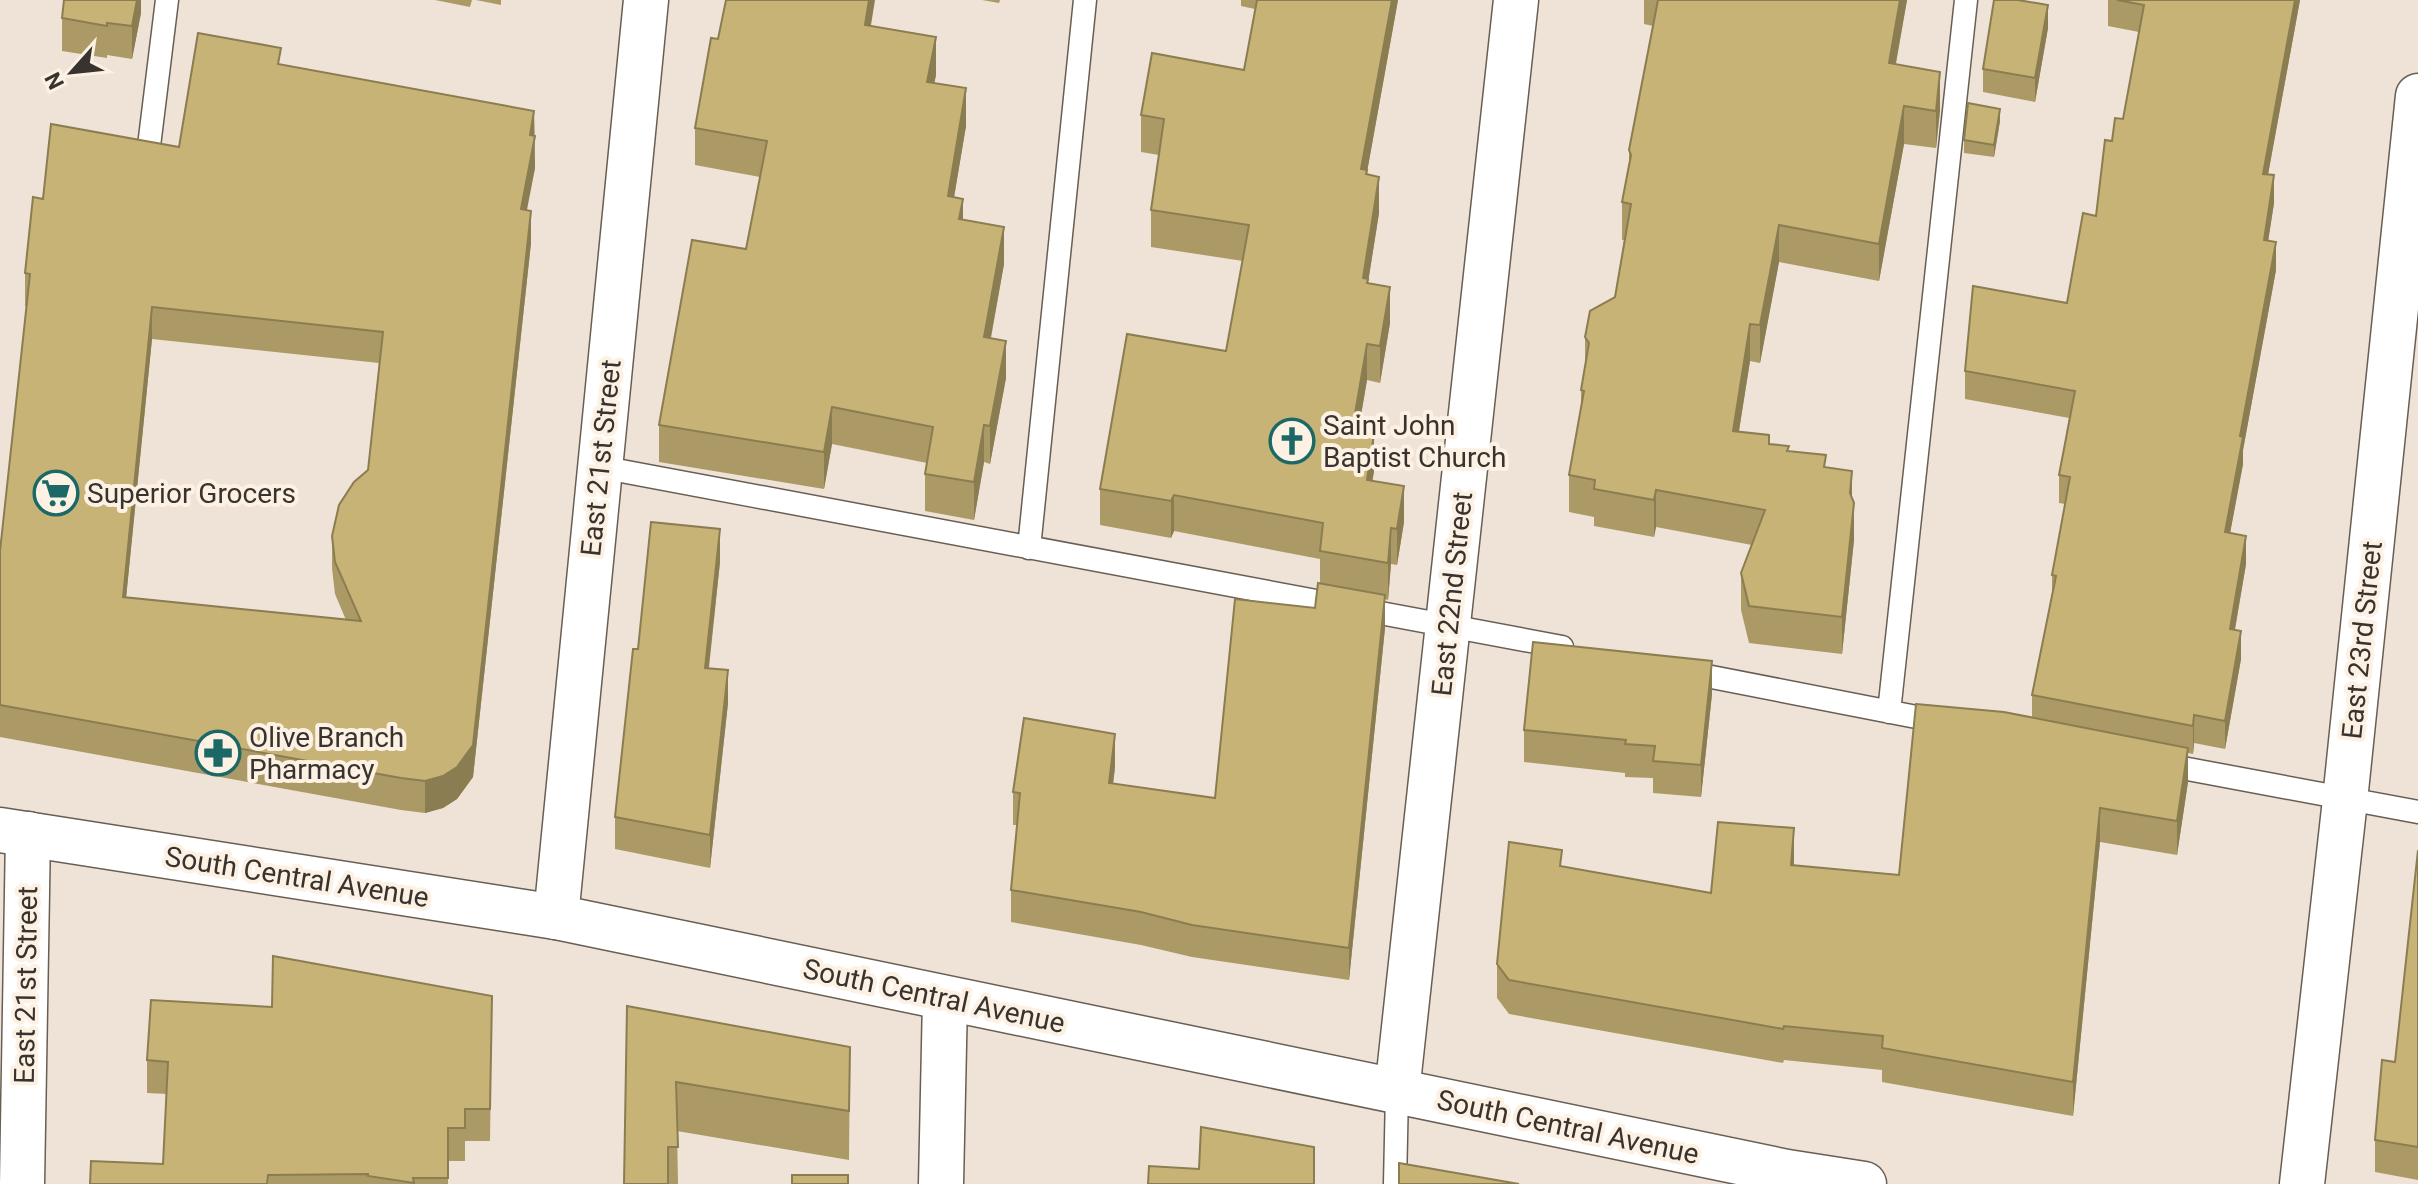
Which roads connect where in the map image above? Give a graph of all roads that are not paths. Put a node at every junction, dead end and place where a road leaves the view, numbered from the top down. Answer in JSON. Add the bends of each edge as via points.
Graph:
{"nodes":[{"id":1,"x":167,"y":0,"type":"edge"},
{"id":2,"x":646,"y":0,"type":"edge"},
{"id":3,"x":1085,"y":0,"type":"edge"},
{"id":4,"x":1516,"y":0,"type":"edge"},
{"id":5,"x":1966,"y":0,"type":"edge"},
{"id":6,"x":2418,"y":96,"type":"edge"},
{"id":7,"x":149,"y":146,"type":"edge"},
{"id":8,"x":600,"y":467,"type":"junction"},
{"id":9,"x":1029,"y":548,"type":"junction"},
{"id":10,"x":1448,"y":626,"type":"junction"},
{"id":11,"x":1578,"y":651,"type":"edge"},
{"id":12,"x":1671,"y":669,"type":"edge"},
{"id":13,"x":1889,"y":712,"type":"junction"},
{"id":14,"x":1967,"y":727,"type":"edge"},
{"id":15,"x":2137,"y":760,"type":"edge"},
{"id":16,"x":2345,"y":800,"type":"junction"},
{"id":17,"x":2418,"y":812,"type":"edge"},
{"id":18,"x":14,"y":832,"type":"edge"},
{"id":19,"x":556,"y":917,"type":"junction"},
{"id":20,"x":945,"y":999,"type":"junction"},
{"id":21,"x":1397,"y":1092,"type":"junction"},
{"id":22,"x":1786,"y":1178,"type":"edge"},
{"id":23,"x":22,"y":1184,"type":"edge"},
{"id":24,"x":941,"y":1184,"type":"edge"},
{"id":25,"x":1395,"y":1184,"type":"edge"},
{"id":26,"x":1864,"y":1184,"type":"edge"},
{"id":27,"x":2302,"y":1184,"type":"edge"}],
"edges":[{"from":1,"to":7,"type":"lane"},
{"from":2,"to":8,"type":"street","name":"East 21st Street"},
{"from":3,"to":9,"type":"lane"},
{"from":4,"to":10,"type":"street","name":"East 22nd Street"},
{"from":5,"to":13,"type":"lane"},
{"from":6,"to":16,"type":"street","name":"East 23rd Street"},
{"from":8,"to":9,"type":"lane"},
{"from":8,"to":19,"type":"street","name":"East 21st Street"},
{"from":9,"to":10,"type":"lane"},
{"from":10,"to":11,"type":"lane"},
{"from":10,"to":21,"type":"street","name":"East 22nd Street"},
{"from":12,"to":13,"type":"lane"},
{"from":13,"to":14,"type":"lane"},
{"from":15,"to":16,"type":"lane"},
{"from":16,"to":17,"type":"lane"},
{"from":16,"to":27,"type":"street","name":"East 23rd Street"},
{"from":18,"to":19,"type":"street","name":"South Central Avenue"},
{"from":18,"to":23,"type":"street","name":"East 21st Street"},
{"from":19,"to":20,"type":"street","name":"South Central Avenue"},
{"from":20,"to":21,"type":"street","name":"South Central Avenue"},
{"from":20,"to":24,"type":"street"},
{"from":21,"to":22,"type":"street","name":"South Central Avenue"},
{"from":21,"to":25,"type":"lane"},
{"from":22,"to":26,"type":"street","name":"South Central Avenue"}]}
